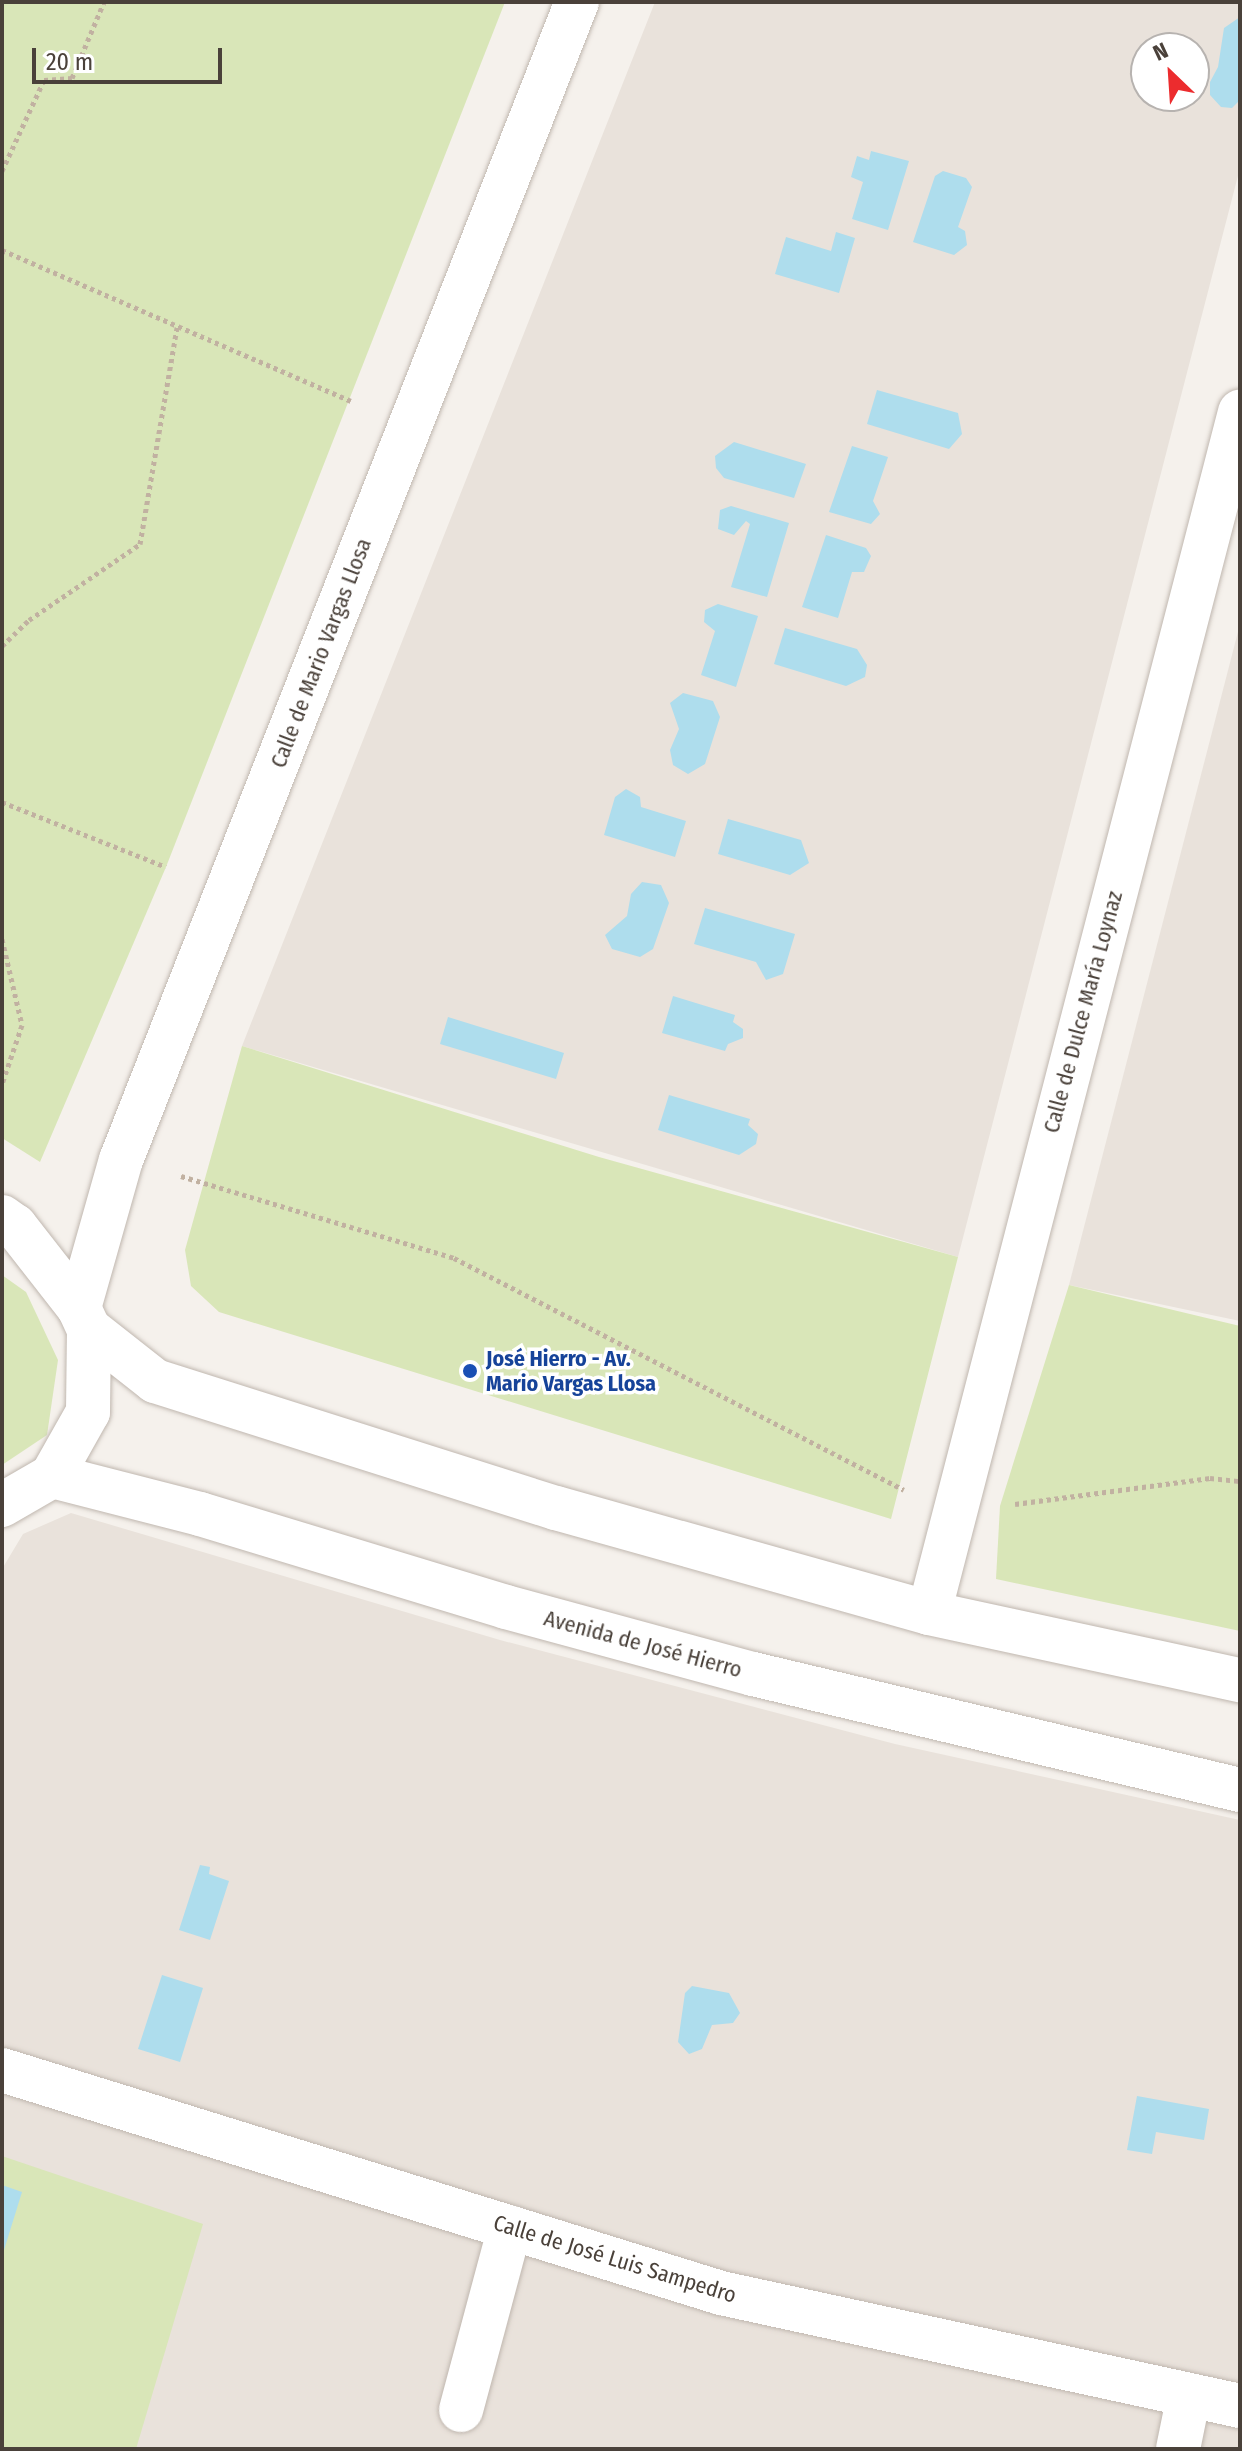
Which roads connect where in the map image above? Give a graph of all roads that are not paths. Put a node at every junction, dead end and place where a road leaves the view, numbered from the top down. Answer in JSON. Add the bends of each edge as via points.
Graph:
{"nodes":[{"id":1,"x":577,"y":2,"type":"edge"},
{"id":2,"x":1240,"y":412,"type":"edge"},
{"id":3,"x":2,"y":1217,"type":"edge"},
{"id":4,"x":84,"y":1319,"type":"junction"},
{"id":5,"x":52,"y":1476,"type":"junction"},
{"id":6,"x":2,"y":1505,"type":"edge"},
{"id":7,"x":929,"y":1613,"type":"junction"},
{"id":8,"x":1240,"y":1680,"type":"edge"},
{"id":9,"x":1240,"y":1790,"type":"edge"},
{"id":10,"x":2,"y":2070,"type":"edge"},
{"id":11,"x":510,"y":2227,"type":"junction"},
{"id":12,"x":1189,"y":2395,"type":"junction"},
{"id":13,"x":1240,"y":2406,"type":"edge"},
{"id":14,"x":461,"y":2410,"type":"dead end"},
{"id":15,"x":1178,"y":2449,"type":"edge"}],
"edges":[{"from":1,"to":4,"type":"street","name":"Calle de Mario Vargas Llosa","via":[[121,1160]]},
{"from":2,"to":7,"type":"street","name":"Calle de Dulce María Loynaz"},
{"from":3,"to":4,"type":"street","via":[[15,1226]]},
{"from":4,"to":5,"type":"street","name":"Calle de Mario Vargas Llosa","via":[[88,1412]]},
{"from":4,"to":7,"type":"street","via":[[155,1381],[556,1508]]},
{"from":5,"to":6,"type":"street"},
{"from":5,"to":9,"type":"street","name":"Avenida de José Hierro","via":[[753,1674]]},
{"from":7,"to":8,"type":"street"},
{"from":10,"to":11,"type":"street","name":"Calle de José Luis Sampedro"},
{"from":11,"to":12,"type":"street","name":"Calle de José Luis Sampedro","via":[[721,2293]]},
{"from":11,"to":14,"type":"street"},
{"from":12,"to":13,"type":"street","name":"Calle de José Luis Sampedro"},
{"from":12,"to":15,"type":"street"}]}
